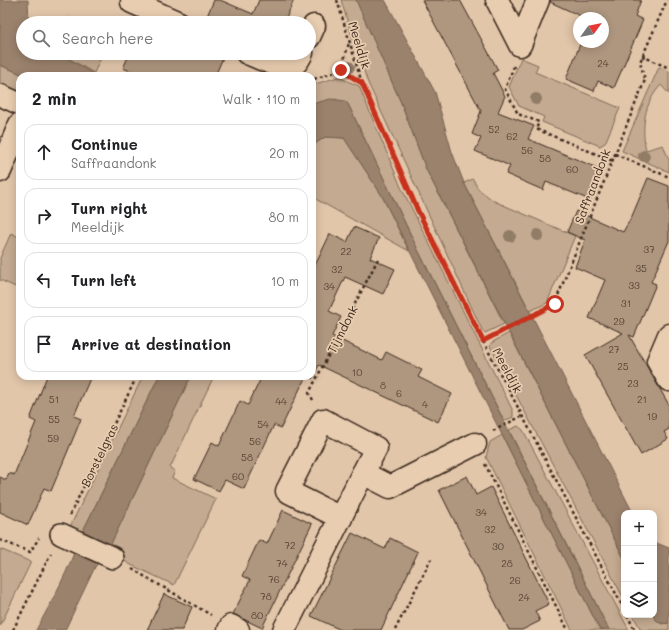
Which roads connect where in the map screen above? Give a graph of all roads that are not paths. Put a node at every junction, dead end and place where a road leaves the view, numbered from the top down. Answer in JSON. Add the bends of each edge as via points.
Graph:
{"nodes":[{"id":1,"x":133,"y":0,"type":"edge"},
{"id":2,"x":497,"y":0,"type":"edge"},
{"id":3,"x":538,"y":0,"type":"edge"},
{"id":4,"x":164,"y":16,"type":"edge"},
{"id":5,"x":267,"y":60,"type":"edge"},
{"id":6,"x":298,"y":60,"type":"edge"},
{"id":7,"x":0,"y":95,"type":"edge"},
{"id":8,"x":16,"y":102,"type":"edge"},
{"id":9,"x":16,"y":133,"type":"edge"},
{"id":10,"x":0,"y":171,"type":"edge"},
{"id":11,"x":669,"y":335,"type":"edge"},
{"id":12,"x":669,"y":380,"type":"edge"},
{"id":13,"x":481,"y":439,"type":"road end"},
{"id":14,"x":363,"y":473,"type":"junction"},
{"id":15,"x":341,"y":518,"type":"junction"},
{"id":16,"x":61,"y":534,"type":"road end"},
{"id":17,"x":113,"y":558,"type":"road end"},
{"id":18,"x":284,"y":630,"type":"edge"}],
"edges":[{"from":1,"to":4,"type":"street","via":[[132,2]]},
{"from":2,"to":3,"type":"street","via":[[520,45]]},
{"from":5,"to":6,"type":"street","via":[[284,66],[292,66]]},
{"from":7,"to":8,"type":"street"},
{"from":9,"to":10,"type":"street"},
{"from":11,"to":12,"type":"street","via":[[658,361]]},
{"from":13,"to":14,"type":"street","via":[[390,487]]},
{"from":14,"to":15,"type":"street"},
{"from":14,"to":15,"type":"street","via":[[376,448],[323,420],[287,490]]},
{"from":15,"to":18,"type":"street"},
{"from":16,"to":17,"type":"street"}]}
